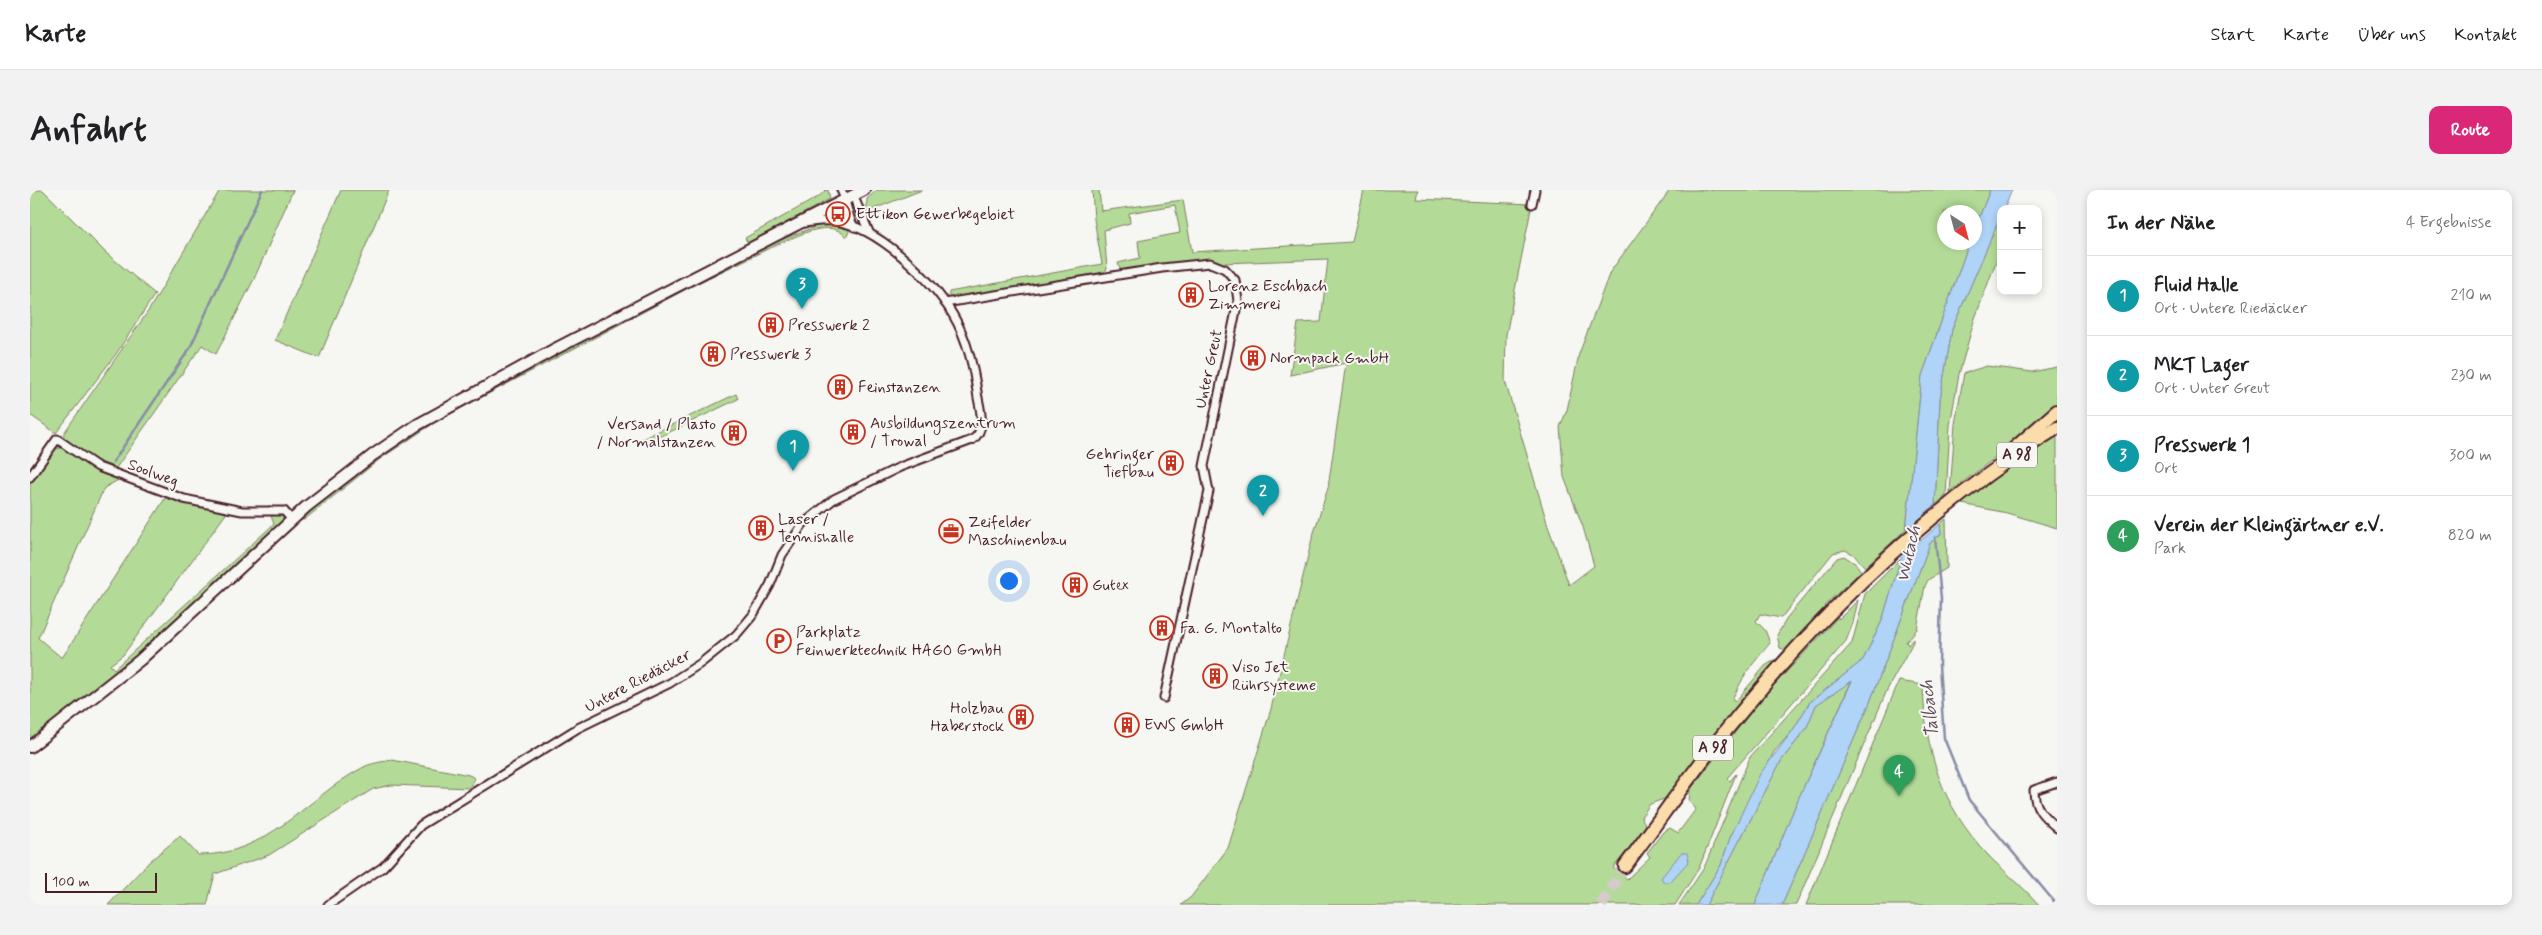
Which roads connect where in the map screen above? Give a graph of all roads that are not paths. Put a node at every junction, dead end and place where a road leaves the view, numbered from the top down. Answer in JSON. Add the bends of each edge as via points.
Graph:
{"nodes":[{"id":1,"x":864,"y":190,"type":"edge"},
{"id":2,"x":1535,"y":190,"type":"edge"},
{"id":3,"x":847,"y":195,"type":"edge"},
{"id":4,"x":1532,"y":204,"type":"dead end"},
{"id":5,"x":794,"y":224,"type":"junction"},
{"id":6,"x":854,"y":227,"type":"junction"},
{"id":7,"x":869,"y":232,"type":"junction"},
{"id":8,"x":945,"y":303,"type":"junction"},
{"id":9,"x":2057,"y":410,"type":"edge"},
{"id":10,"x":2057,"y":428,"type":"edge"},
{"id":11,"x":30,"y":477,"type":"edge"},
{"id":12,"x":1979,"y":483,"type":"junction"},
{"id":13,"x":292,"y":520,"type":"junction"},
{"id":14,"x":1164,"y":698,"type":"dead end"},
{"id":15,"x":30,"y":747,"type":"edge"},
{"id":16,"x":2057,"y":782,"type":"edge"},
{"id":17,"x":2057,"y":828,"type":"edge"},
{"id":18,"x":1625,"y":866,"type":"tunnel mouth"},
{"id":19,"x":328,"y":905,"type":"edge"}],
"edges":[{"from":1,"to":3,"type":"main road"},
{"from":2,"to":4,"type":"street"},
{"from":3,"to":5,"type":"main road"},
{"from":3,"to":6,"type":"street","via":[[847,215]]},
{"from":3,"to":7,"type":"street","name":"Untere Riedäcker"},
{"from":5,"to":6,"type":"street","name":"Untere Riedäcker","via":[[835,221]]},
{"from":5,"to":13,"type":"main road","via":[[424,420],[346,475]]},
{"from":6,"to":7,"type":"street","name":"Untere Riedäcker"},
{"from":7,"to":8,"type":"street","name":"Untere Riedäcker","via":[[920,273]]},
{"from":8,"to":14,"type":"street","name":"Unter Greut","via":[[1210,263],[1225,269],[1236,280],[1238,301],[1204,466],[1210,491]]},
{"from":8,"to":19,"type":"street","name":"Untere Riedäcker","via":[[966,342],[976,382],[982,419],[975,438],[900,467],[834,499],[803,524],[782,555],[753,615],[736,635],[702,663],[670,683],[578,728],[421,825],[383,867]]},
{"from":9,"to":12,"type":"highway"},
{"from":10,"to":12,"type":"highway","number":"A 98"},
{"from":11,"to":13,"type":"street","name":"Soolweg","via":[[56,439],[98,467],[184,499],[242,511],[284,511]]},
{"from":12,"to":18,"type":"highway","number":"A 98","via":[[1900,545],[1831,613],[1723,734]]},
{"from":13,"to":15,"type":"main road","via":[[140,660]]},
{"from":16,"to":17,"type":"street","via":[[2034,790],[2034,799],[2043,816]]}]}
